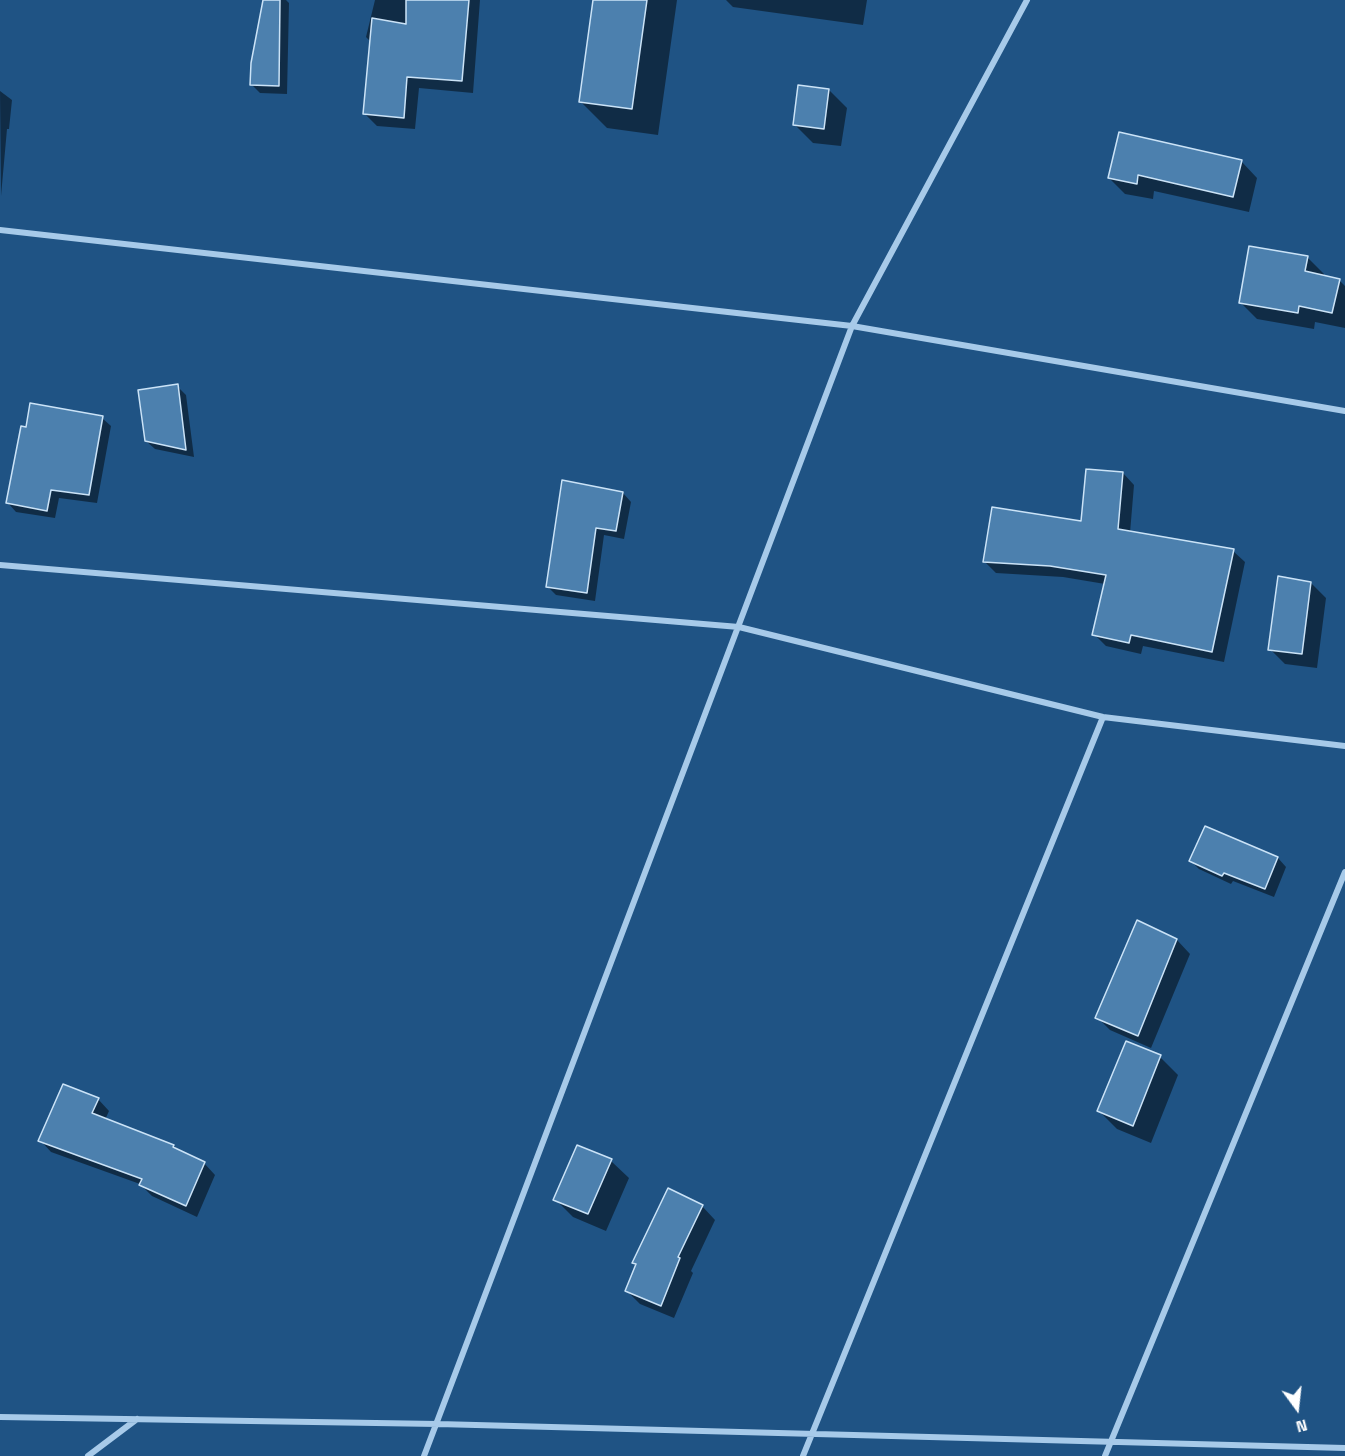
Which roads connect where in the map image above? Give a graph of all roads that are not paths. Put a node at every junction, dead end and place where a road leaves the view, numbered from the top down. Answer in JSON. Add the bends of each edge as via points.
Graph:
{"nodes":[{"id":1,"x":1027,"y":0,"type":"edge"},
{"id":2,"x":0,"y":230,"type":"edge"},
{"id":3,"x":852,"y":326,"type":"junction"},
{"id":4,"x":1345,"y":411,"type":"edge"},
{"id":5,"x":0,"y":565,"type":"edge"},
{"id":6,"x":739,"y":627,"type":"junction"},
{"id":7,"x":1103,"y":717,"type":"junction"},
{"id":8,"x":1345,"y":746,"type":"edge"},
{"id":9,"x":1345,"y":872,"type":"edge"},
{"id":10,"x":0,"y":1417,"type":"edge"},
{"id":11,"x":137,"y":1419,"type":"junction"},
{"id":12,"x":438,"y":1424,"type":"junction"},
{"id":13,"x":812,"y":1435,"type":"junction"},
{"id":14,"x":1111,"y":1443,"type":"junction"},
{"id":15,"x":1345,"y":1448,"type":"edge"},
{"id":16,"x":88,"y":1456,"type":"edge"},
{"id":17,"x":424,"y":1456,"type":"edge"},
{"id":18,"x":803,"y":1456,"type":"edge"},
{"id":19,"x":1106,"y":1456,"type":"edge"}],
"edges":[{"from":1,"to":3,"type":"street"},
{"from":2,"to":3,"type":"street"},
{"from":3,"to":4,"type":"street"},
{"from":3,"to":6,"type":"street"},
{"from":5,"to":6,"type":"street"},
{"from":6,"to":7,"type":"street"},
{"from":6,"to":12,"type":"street"},
{"from":7,"to":8,"type":"street"},
{"from":7,"to":13,"type":"street"},
{"from":9,"to":14,"type":"street"},
{"from":10,"to":11,"type":"street"},
{"from":11,"to":12,"type":"street"},
{"from":11,"to":16,"type":"street"},
{"from":12,"to":13,"type":"street"},
{"from":12,"to":17,"type":"street"},
{"from":13,"to":14,"type":"street"},
{"from":13,"to":18,"type":"street"},
{"from":14,"to":15,"type":"street"},
{"from":14,"to":19,"type":"street"}]}
